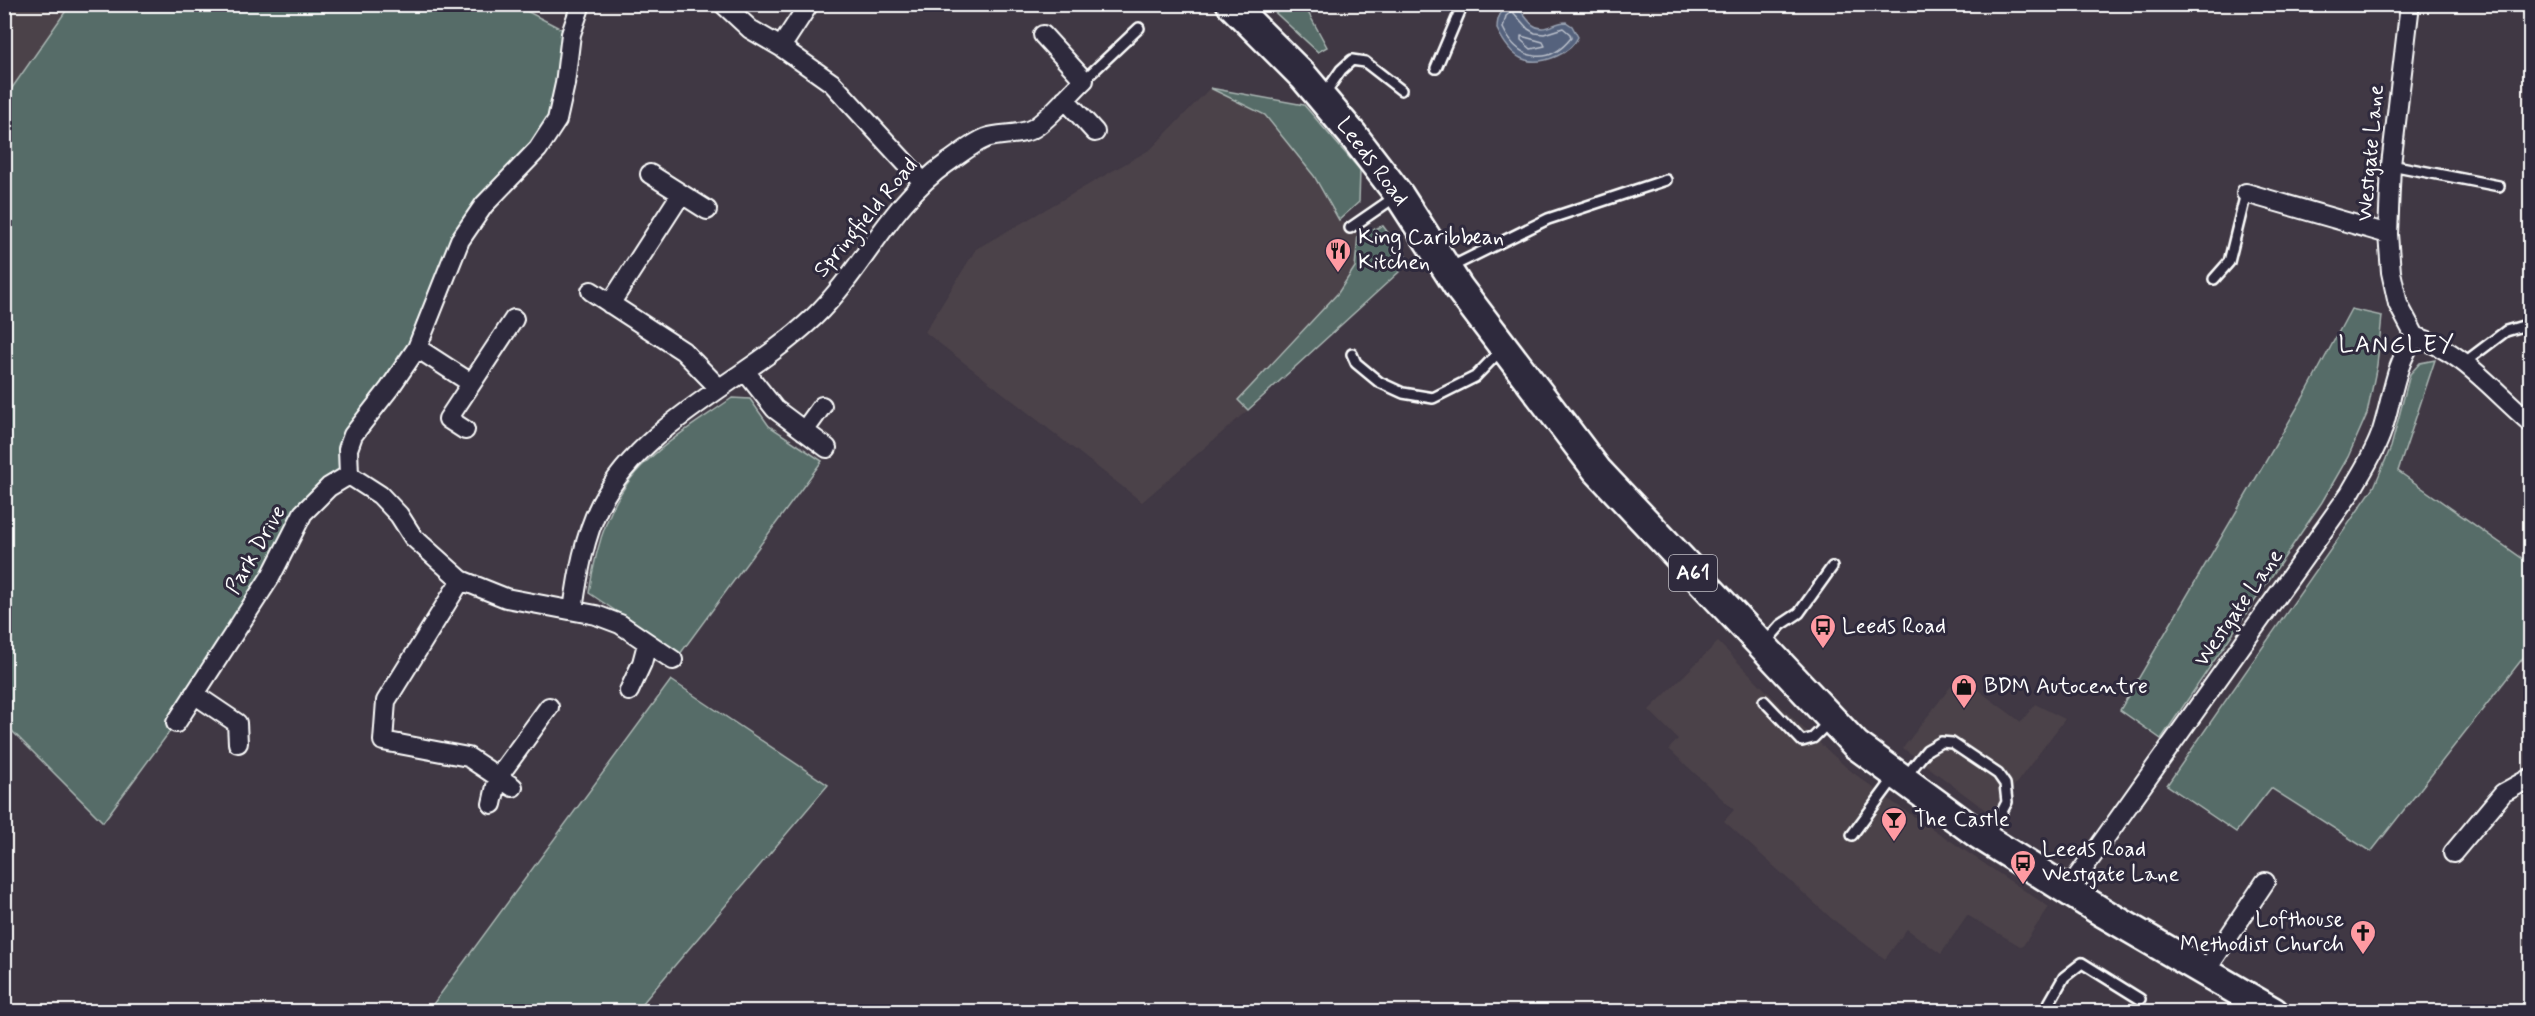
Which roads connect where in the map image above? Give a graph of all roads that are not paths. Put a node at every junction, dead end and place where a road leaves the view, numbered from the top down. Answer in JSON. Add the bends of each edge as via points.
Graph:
{"nodes":[{"id":1,"x":581,"y":4,"type":"edge"},
{"id":2,"x":723,"y":4,"type":"edge"},
{"id":3,"x":809,"y":4,"type":"edge"},
{"id":4,"x":1231,"y":4,"type":"edge"},
{"id":5,"x":1463,"y":4,"type":"edge"},
{"id":6,"x":2410,"y":4,"type":"edge"},
{"id":7,"x":1139,"y":28,"type":"dead end"},
{"id":8,"x":1043,"y":35,"type":"dead end"},
{"id":9,"x":781,"y":47,"type":"junction"},
{"id":10,"x":1436,"y":68,"type":"dead end"},
{"id":11,"x":1084,"y":80,"type":"junction"},
{"id":12,"x":1401,"y":90,"type":"dead end"},
{"id":13,"x":1322,"y":98,"type":"junction"},
{"id":14,"x":1065,"y":99,"type":"junction"},
{"id":15,"x":1095,"y":132,"type":"dead end"},
{"id":16,"x":2391,"y":165,"type":"junction"},
{"id":17,"x":650,"y":174,"type":"dead end"},
{"id":18,"x":1666,"y":180,"type":"dead end"},
{"id":19,"x":923,"y":182,"type":"junction"},
{"id":20,"x":2499,"y":186,"type":"dead end"},
{"id":21,"x":2246,"y":193,"type":"joint"},
{"id":22,"x":681,"y":194,"type":"junction"},
{"id":23,"x":1399,"y":195,"type":"junction"},
{"id":24,"x":707,"y":210,"type":"dead end"},
{"id":25,"x":1350,"y":228,"type":"dead end"},
{"id":26,"x":2388,"y":234,"type":"junction"},
{"id":27,"x":1446,"y":269,"type":"junction"},
{"id":28,"x":2214,"y":279,"type":"dead end"},
{"id":29,"x":591,"y":291,"type":"dead end"},
{"id":30,"x":610,"y":303,"type":"junction"},
{"id":31,"x":514,"y":319,"type":"dead end"},
{"id":32,"x":2530,"y":324,"type":"edge"},
{"id":33,"x":2415,"y":336,"type":"junction"},
{"id":34,"x":417,"y":348,"type":"junction"},
{"id":35,"x":1504,"y":348,"type":"junction"},
{"id":36,"x":1352,"y":354,"type":"dead end"},
{"id":37,"x":2465,"y":362,"type":"junction"},
{"id":38,"x":745,"y":371,"type":"junction"},
{"id":39,"x":471,"y":383,"type":"junction"},
{"id":40,"x":719,"y":388,"type":"junction"},
{"id":41,"x":822,"y":406,"type":"dead end"},
{"id":42,"x":2530,"y":422,"type":"edge"},
{"id":43,"x":465,"y":430,"type":"dead end"},
{"id":44,"x":804,"y":431,"type":"junction"},
{"id":45,"x":827,"y":448,"type":"dead end"},
{"id":46,"x":349,"y":475,"type":"junction"},
{"id":47,"x":1832,"y":567,"type":"dead end"},
{"id":48,"x":461,"y":580,"type":"junction"},
{"id":49,"x":573,"y":610,"type":"junction"},
{"id":50,"x":647,"y":644,"type":"junction"},
{"id":51,"x":1762,"y":646,"type":"junction"},
{"id":52,"x":673,"y":660,"type":"dead end"},
{"id":53,"x":629,"y":691,"type":"dead end"},
{"id":54,"x":195,"y":694,"type":"junction"},
{"id":55,"x":1764,"y":701,"type":"dead end"},
{"id":56,"x":549,"y":707,"type":"dead end"},
{"id":57,"x":1832,"y":720,"type":"junction"},
{"id":58,"x":176,"y":723,"type":"dead end"},
{"id":59,"x":238,"y":743,"type":"dead end"},
{"id":60,"x":1900,"y":777,"type":"junction"},
{"id":61,"x":2530,"y":778,"type":"edge"},
{"id":62,"x":505,"y":782,"type":"junction"},
{"id":63,"x":492,"y":804,"type":"dead end"},
{"id":64,"x":1852,"y":835,"type":"dead end"},
{"id":65,"x":1986,"y":840,"type":"junction"},
{"id":66,"x":2454,"y":853,"type":"dead end"},
{"id":67,"x":2265,"y":882,"type":"dead end"},
{"id":68,"x":2068,"y":890,"type":"junction"},
{"id":69,"x":2205,"y":972,"type":"junction"},
{"id":70,"x":2140,"y":999,"type":"dead end"},
{"id":71,"x":2044,"y":1011,"type":"edge"},
{"id":72,"x":2274,"y":1011,"type":"edge"}],
"edges":[{"from":1,"to":34,"type":"street","via":[[571,34],[557,120],[538,149],[484,205],[460,240]]},
{"from":2,"to":9,"type":"street","via":[[750,29]]},
{"from":3,"to":9,"type":"street"},
{"from":4,"to":13,"type":"main road","name":"Leeds Road","number":"A61"},
{"from":5,"to":10,"type":"lane"},
{"from":6,"to":16,"type":"street","name":"Westgate Lane"},
{"from":7,"to":11,"type":"lane"},
{"from":8,"to":11,"type":"street"},
{"from":9,"to":19,"type":"street","via":[[832,84]]},
{"from":11,"to":14,"type":"street","name":"Springfield Road"},
{"from":12,"to":13,"type":"lane","via":[[1365,62],[1352,60]]},
{"from":13,"to":23,"type":"main road","name":"Leeds Road","number":"A61"},
{"from":14,"to":15,"type":"street"},
{"from":14,"to":19,"type":"street","name":"Springfield Road","via":[[1034,128],[985,139]]},
{"from":16,"to":20,"type":"lane"},
{"from":16,"to":26,"type":"street","name":"Westgate Lane"},
{"from":17,"to":22,"type":"street"},
{"from":18,"to":27,"type":"lane","via":[[1548,219]]},
{"from":19,"to":38,"type":"street","name":"Springfield Road","via":[[814,317]]},
{"from":21,"to":26,"type":"street"},
{"from":21,"to":28,"type":"lane","via":[[2229,262]]},
{"from":22,"to":24,"type":"street"},
{"from":22,"to":30,"type":"street"},
{"from":23,"to":25,"type":"lane"},
{"from":23,"to":27,"type":"main road","name":"Leeds Road","number":"A61"},
{"from":26,"to":33,"type":"street","name":"Westgate Lane","via":[[2398,304]]},
{"from":27,"to":35,"type":"main road","name":"Leeds Road","number":"A61"},
{"from":29,"to":30,"type":"street"},
{"from":30,"to":40,"type":"street","via":[[683,351]]},
{"from":31,"to":39,"type":"street"},
{"from":32,"to":37,"type":"lane","via":[[2506,331]]},
{"from":33,"to":37,"type":"street","via":[[2436,343]]},
{"from":33,"to":68,"type":"street","name":"Westgate Lane","via":[[2394,379],[2381,433],[2350,492]]},
{"from":34,"to":39,"type":"street"},
{"from":34,"to":46,"type":"street","via":[[353,435],[348,448]]},
{"from":35,"to":36,"type":"lane","via":[[1475,377],[1432,398],[1403,393],[1379,382],[1356,363]]},
{"from":35,"to":51,"type":"main road","name":"Leeds Road","number":"A61","via":[[1597,470]]},
{"from":37,"to":42,"type":"street"},
{"from":38,"to":40,"type":"street","name":"Springfield Road"},
{"from":38,"to":44,"type":"street","via":[[775,410]]},
{"from":39,"to":43,"type":"street","via":[[448,419]]},
{"from":40,"to":49,"type":"street","name":"Springfield Road","via":[[644,447],[615,480],[589,533]]},
{"from":41,"to":44,"type":"street"},
{"from":44,"to":45,"type":"street"},
{"from":46,"to":48,"type":"street","via":[[380,495],[413,537]]},
{"from":46,"to":54,"type":"street","name":"Park Drive","via":[[329,487],[303,513],[271,576]]},
{"from":47,"to":51,"type":"lane","via":[[1799,613],[1781,625]]},
{"from":48,"to":49,"type":"street","via":[[506,598]]},
{"from":48,"to":62,"type":"street","via":[[386,701],[382,741],[468,757]]},
{"from":49,"to":50,"type":"street","via":[[620,624]]},
{"from":50,"to":52,"type":"street"},
{"from":50,"to":53,"type":"street"},
{"from":51,"to":57,"type":"main road","name":"Leeds Road","number":"A61"},
{"from":54,"to":58,"type":"street","name":"Park Drive"},
{"from":54,"to":59,"type":"street","via":[[237,723]]},
{"from":55,"to":57,"type":"lane","via":[[1802,741],[1813,738]]},
{"from":56,"to":62,"type":"street"},
{"from":57,"to":60,"type":"main road","name":"Leeds Road","number":"A61","via":[[1856,746]]},
{"from":60,"to":64,"type":"lane"},
{"from":60,"to":65,"type":"main road","name":"Leeds Road","number":"A61"},
{"from":60,"to":65,"type":"lane","via":[[1927,750],[1941,742],[1952,743],[1998,774],[2005,784],[2007,801]]},
{"from":61,"to":66,"type":"street","via":[[2503,794]]},
{"from":62,"to":63,"type":"street"},
{"from":65,"to":68,"type":"main road","name":"Leeds Road","number":"A61"},
{"from":67,"to":69,"type":"street"},
{"from":68,"to":69,"type":"main road","name":"Leeds Road","number":"A61"},
{"from":69,"to":72,"type":"main road","name":"Leeds Road","number":"A61"},
{"from":70,"to":71,"type":"lane","via":[[2082,963],[2064,977]]}]}
